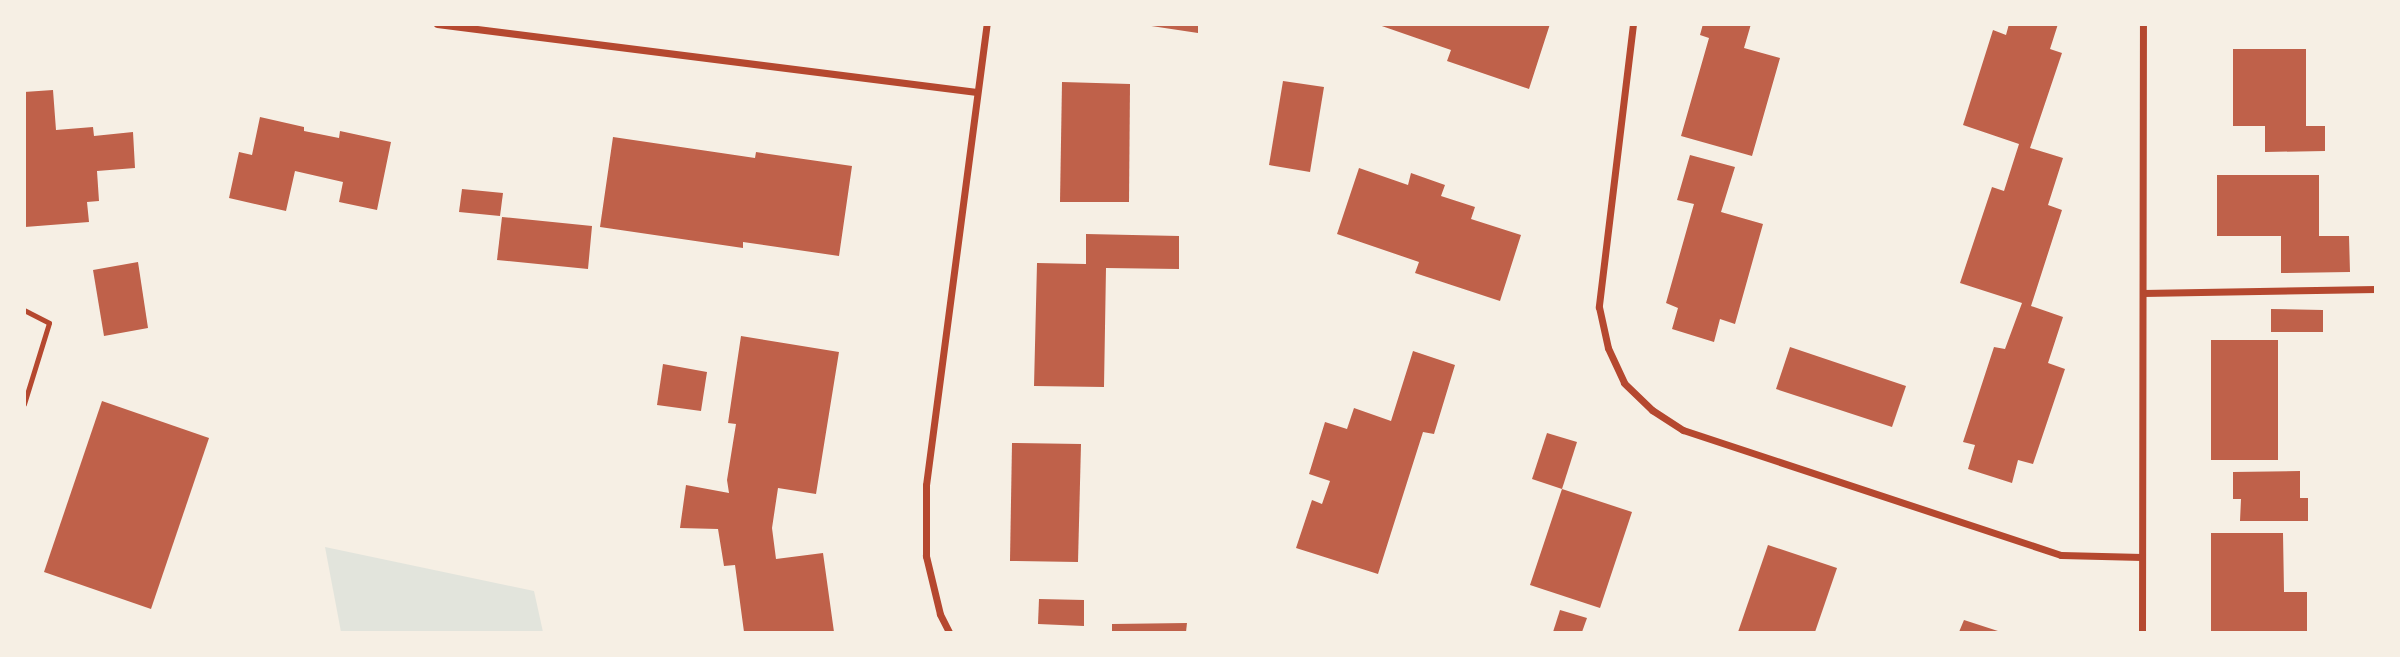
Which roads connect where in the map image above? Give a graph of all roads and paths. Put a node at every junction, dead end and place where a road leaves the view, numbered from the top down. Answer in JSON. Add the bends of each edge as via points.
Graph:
{"nodes":[{"id":1,"x":437,"y":24,"type":"edge"},
{"id":2,"x":987,"y":24,"type":"edge"},
{"id":3,"x":1633,"y":24,"type":"edge"},
{"id":4,"x":2143,"y":24,"type":"edge"},
{"id":5,"x":976,"y":92,"type":"junction"},
{"id":6,"x":2375,"y":289,"type":"edge"},
{"id":7,"x":2143,"y":293,"type":"junction"},
{"id":8,"x":24,"y":310,"type":"edge"},
{"id":9,"x":24,"y":404,"type":"edge"},
{"id":10,"x":2142,"y":557,"type":"junction"},
{"id":11,"x":949,"y":632,"type":"edge"},
{"id":12,"x":2142,"y":632,"type":"edge"}],
"edges":[{"from":1,"to":5,"type":"street"},
{"from":2,"to":5,"type":"street"},
{"from":3,"to":10,"type":"street","via":[[1599,307],[1608,348],[1624,383],[1652,410],[1683,430],[2061,555]]},
{"from":4,"to":7,"type":"street"},
{"from":5,"to":11,"type":"street","via":[[926,485],[926,556]]},
{"from":6,"to":7,"type":"street"},
{"from":7,"to":10,"type":"street"},
{"from":8,"to":9,"type":"lane","via":[[49,323]]},
{"from":10,"to":12,"type":"street"}]}
